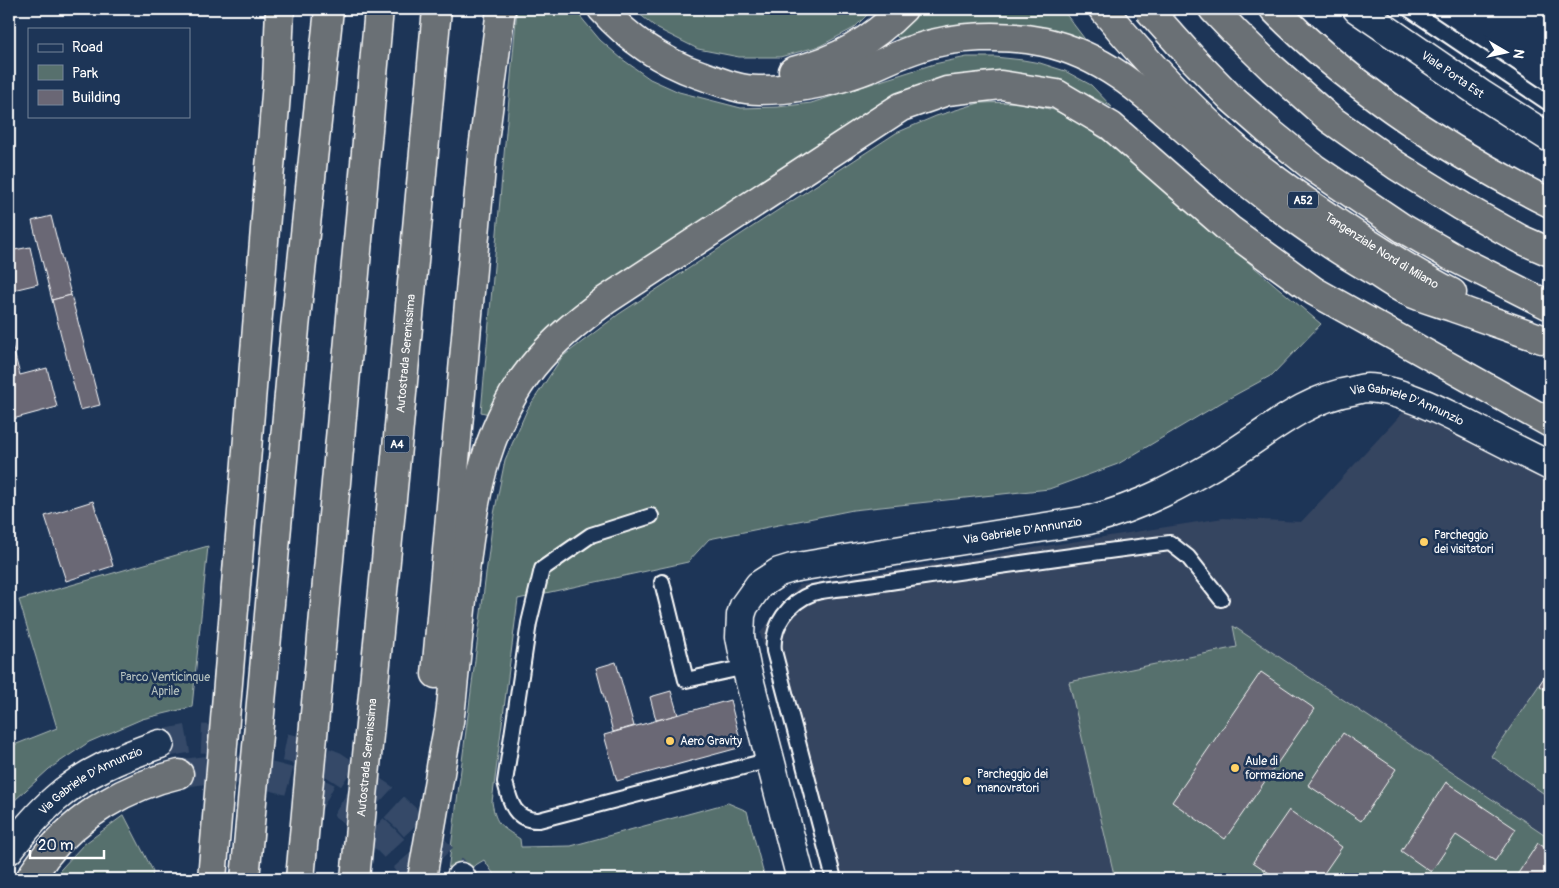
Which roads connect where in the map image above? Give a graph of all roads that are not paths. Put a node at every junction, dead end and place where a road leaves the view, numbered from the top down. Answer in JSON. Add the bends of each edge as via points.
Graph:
{"nodes":[{"id":1,"x":280,"y":9,"type":"edge"},
{"id":2,"x":314,"y":9,"type":"edge"},
{"id":3,"x":329,"y":9,"type":"edge"},
{"id":4,"x":379,"y":9,"type":"edge"},
{"id":5,"x":437,"y":9,"type":"edge"},
{"id":6,"x":490,"y":9,"type":"edge"},
{"id":7,"x":501,"y":9,"type":"edge"},
{"id":8,"x":602,"y":9,"type":"edge"},
{"id":9,"x":1103,"y":9,"type":"edge"},
{"id":10,"x":1148,"y":9,"type":"edge"},
{"id":11,"x":1213,"y":9,"type":"edge"},
{"id":12,"x":1357,"y":9,"type":"edge"},
{"id":13,"x":1409,"y":9,"type":"edge"},
{"id":14,"x":1277,"y":11,"type":"edge"},
{"id":15,"x":895,"y":17,"type":"edge"},
{"id":16,"x":685,"y":69,"type":"junction"},
{"id":17,"x":1550,"y":104,"type":"edge"},
{"id":18,"x":1550,"y":138,"type":"edge"},
{"id":19,"x":482,"y":157,"type":"junction"},
{"id":20,"x":1550,"y":203,"type":"edge"},
{"id":21,"x":1550,"y":252,"type":"edge"},
{"id":22,"x":1550,"y":306,"type":"edge"},
{"id":23,"x":295,"y":328,"type":"junction"},
{"id":24,"x":1546,"y":341,"type":"edge"},
{"id":25,"x":1550,"y":423,"type":"edge"},
{"id":26,"x":1550,"y":466,"type":"edge"},
{"id":27,"x":651,"y":516,"type":"dead end"},
{"id":28,"x":662,"y":582,"type":"dead end"},
{"id":29,"x":1221,"y":599,"type":"dead end"},
{"id":30,"x":746,"y":667,"type":"junction"},
{"id":31,"x":160,"y":744,"type":"tunnel mouth"},
{"id":32,"x":770,"y":760,"type":"junction"},
{"id":33,"x":179,"y":774,"type":"tunnel mouth"},
{"id":34,"x":9,"y":850,"type":"edge"},
{"id":35,"x":30,"y":879,"type":"edge"},
{"id":36,"x":212,"y":879,"type":"edge"},
{"id":37,"x":244,"y":879,"type":"edge"},
{"id":38,"x":300,"y":879,"type":"edge"},
{"id":39,"x":355,"y":879,"type":"edge"},
{"id":40,"x":417,"y":879,"type":"edge"},
{"id":41,"x":422,"y":879,"type":"edge"},
{"id":42,"x":801,"y":879,"type":"edge"},
{"id":43,"x":834,"y":879,"type":"edge"}],
"edges":[{"from":1,"to":36,"type":"highway"},
{"from":2,"to":23,"type":"highway"},
{"from":3,"to":23,"type":"highway"},
{"from":4,"to":38,"type":"highway"},
{"from":5,"to":39,"type":"highway","name":"Autostrada Serenissima","number":"A4"},
{"from":6,"to":19,"type":"highway"},
{"from":7,"to":19,"type":"highway"},
{"from":8,"to":16,"type":"highway","via":[[642,45]]},
{"from":9,"to":24,"type":"highway","name":"Tangenziale Nord di Milano","number":"A52","via":[[1200,115],[1288,189],[1428,280]]},
{"from":10,"to":22,"type":"highway","number":"A52","bridge":true,"via":[[1231,98],[1314,168],[1443,252]]},
{"from":11,"to":21,"type":"highway","via":[[1272,68],[1330,119],[1463,207]]},
{"from":12,"to":18,"type":"street","name":"Viale Porta Est"},
{"from":13,"to":17,"type":"lane"},
{"from":14,"to":20,"type":"highway","via":[[1324,56],[1414,124],[1465,158]]},
{"from":15,"to":16,"type":"highway","via":[[864,42],[844,53],[780,74],[730,75]]},
{"from":16,"to":24,"type":"highway","via":[[736,88],[759,90],[836,78],[928,45],[974,38],[1044,42],[1073,51],[1099,62],[1150,98],[1245,181],[1338,249],[1408,291]]},
{"from":19,"to":40,"type":"highway"},
{"from":23,"to":37,"type":"highway"},
{"from":25,"to":41,"type":"highway","via":[[1314,292],[1229,229],[1111,126],[1057,94],[1001,85],[947,91],[901,107],[578,320],[532,366],[514,393],[485,461],[475,498],[451,710]]},
{"from":26,"to":30,"type":"street","name":"Via Gabriele D'Annunzio","via":[[1431,406],[1366,388],[1338,393],[1305,407],[1230,456],[1169,490],[1117,513],[779,572],[759,585],[744,606],[740,637]]},
{"from":27,"to":32,"type":"lane","via":[[591,535],[542,569],[529,623],[505,782],[510,803],[524,818],[539,820]]},
{"from":28,"to":30,"type":"lane","via":[[686,680]]},
{"from":29,"to":43,"type":"lane","via":[[1188,557],[1170,543],[826,590],[812,594],[791,607],[775,629],[774,651]]},
{"from":30,"to":32,"type":"street","name":"Via Gabriele D'Annunzio"},
{"from":31,"to":34,"type":"street","name":"Via Gabriele D'Annunzio","via":[[87,776],[56,798]]},
{"from":32,"to":42,"type":"street","name":"Via Gabriele D'Annunzio"},
{"from":33,"to":35,"type":"highway","via":[[132,789],[81,820]]}]}
